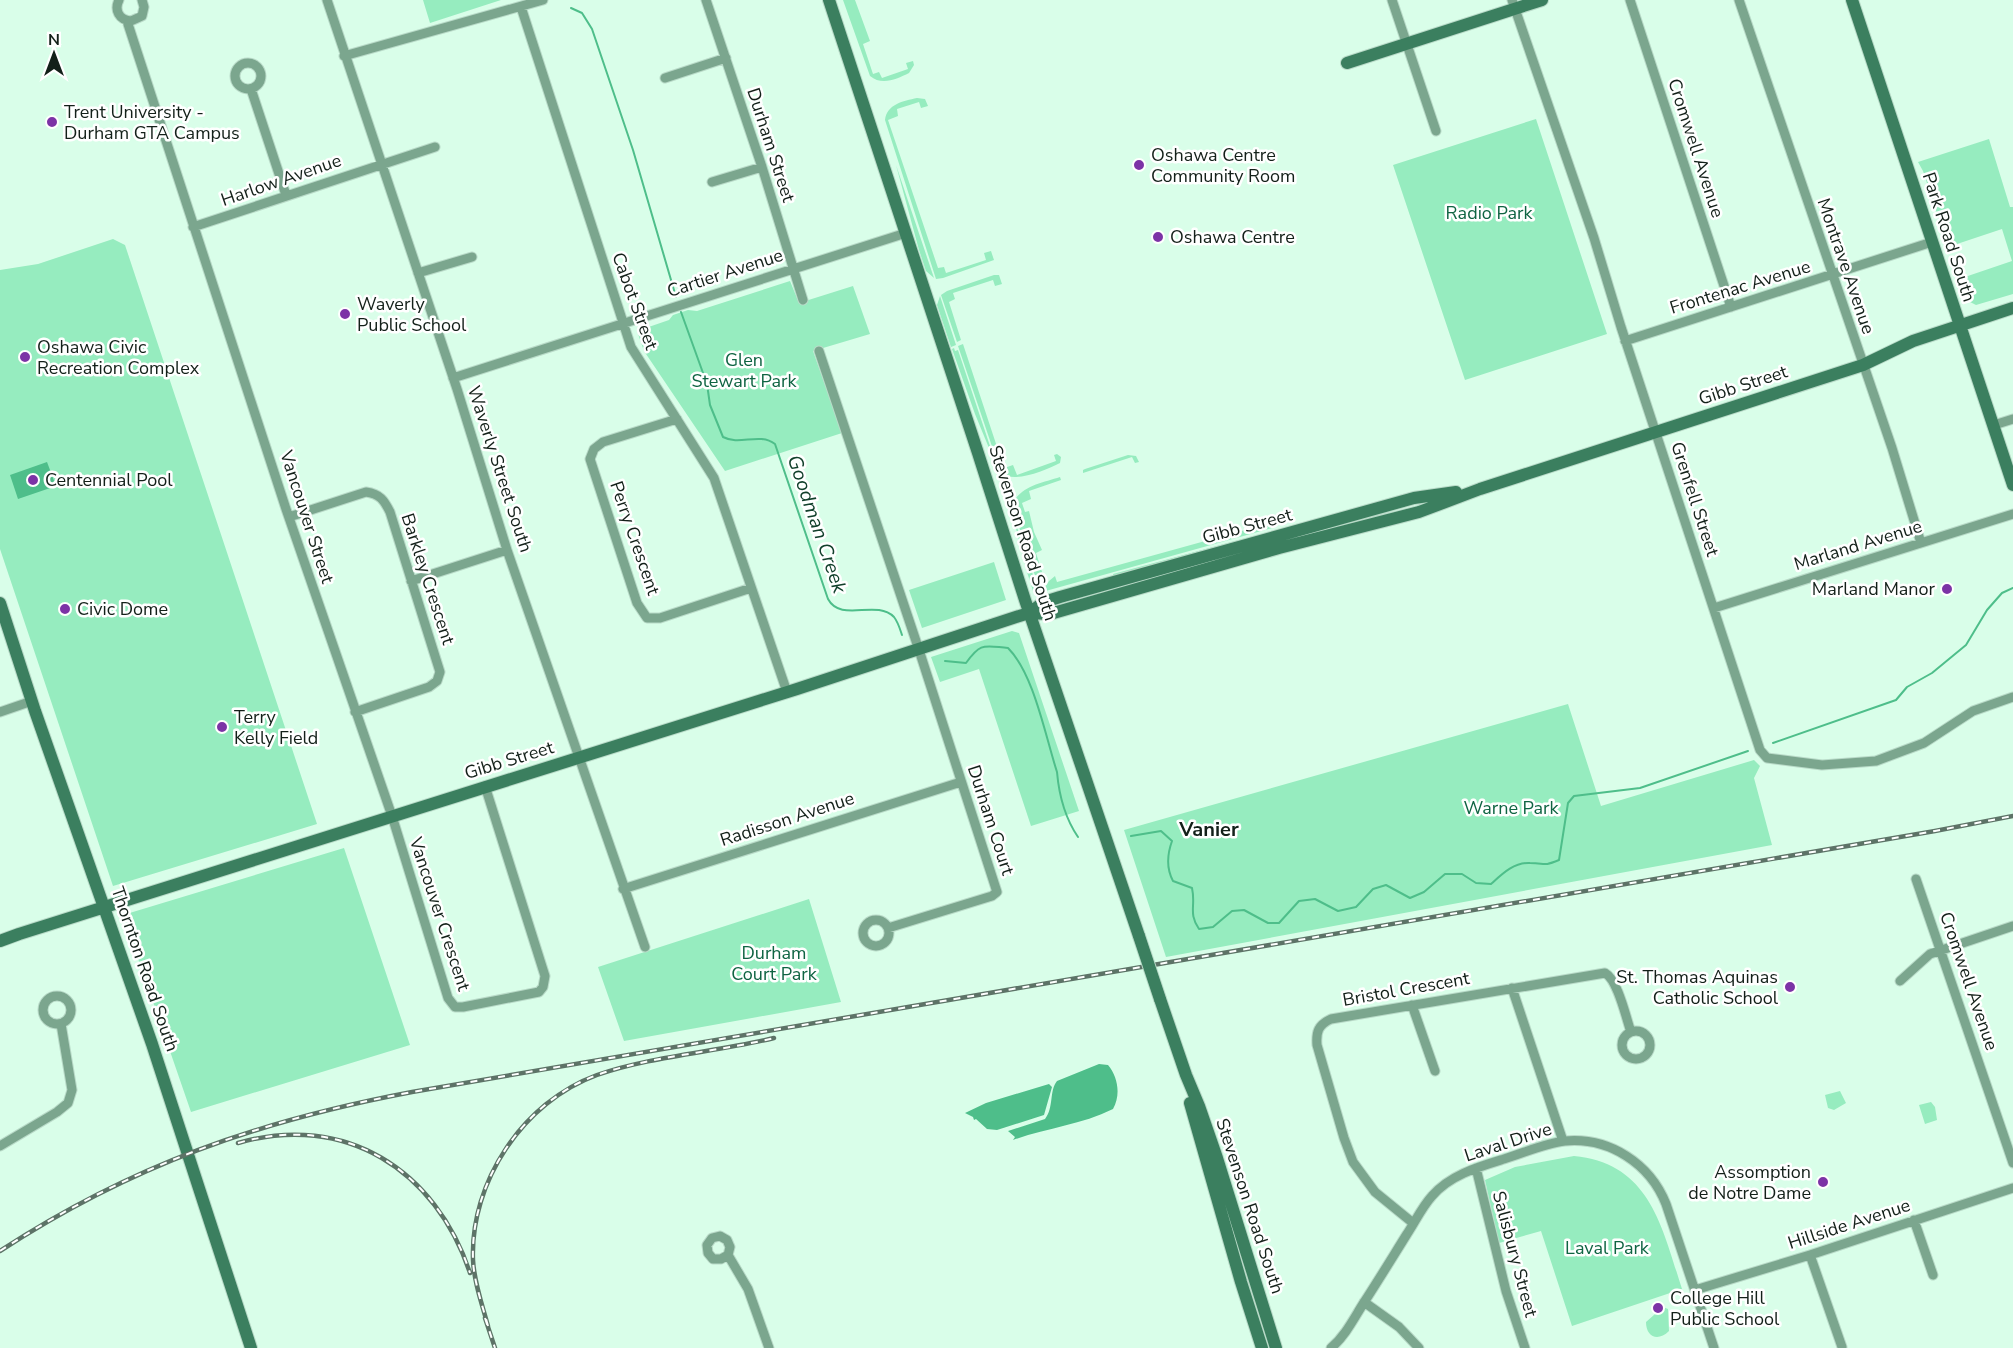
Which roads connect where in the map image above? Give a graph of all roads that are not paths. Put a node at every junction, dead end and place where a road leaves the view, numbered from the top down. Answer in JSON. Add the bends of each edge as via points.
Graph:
{"nodes":[{"id":1,"x":119,"y":0,"type":"edge"},
{"id":2,"x":142,"y":0,"type":"edge"},
{"id":3,"x":327,"y":0,"type":"edge"},
{"id":4,"x":543,"y":0,"type":"edge"},
{"id":5,"x":706,"y":0,"type":"edge"},
{"id":6,"x":829,"y":0,"type":"edge"},
{"id":7,"x":1392,"y":0,"type":"edge"},
{"id":8,"x":1542,"y":0,"type":"edge"},
{"id":9,"x":1630,"y":0,"type":"edge"},
{"id":10,"x":1739,"y":0,"type":"edge"},
{"id":11,"x":1851,"y":0,"type":"edge"},
{"id":12,"x":1514,"y":4,"type":"edge"},
{"id":13,"x":521,"y":7,"type":"junction"},
{"id":14,"x":128,"y":21,"type":"junction"},
{"id":15,"x":1407,"y":44,"type":"junction"},
{"id":16,"x":344,"y":56,"type":"junction"},
{"id":17,"x":726,"y":58,"type":"junction"},
{"id":18,"x":1347,"y":63,"type":"dead end"},
{"id":19,"x":665,"y":78,"type":"dead end"},
{"id":20,"x":251,"y":88,"type":"dead end"},
{"id":21,"x":1436,"y":131,"type":"dead end"},
{"id":22,"x":435,"y":147,"type":"dead end"},
{"id":23,"x":380,"y":164,"type":"junction"},
{"id":24,"x":762,"y":167,"type":"junction"},
{"id":25,"x":712,"y":182,"type":"dead end"},
{"id":26,"x":286,"y":195,"type":"junction"},
{"id":27,"x":194,"y":227,"type":"junction"},
{"id":28,"x":906,"y":233,"type":"junction"},
{"id":29,"x":1932,"y":242,"type":"junction"},
{"id":30,"x":472,"y":257,"type":"dead end"},
{"id":31,"x":791,"y":268,"type":"junction"},
{"id":32,"x":418,"y":273,"type":"junction"},
{"id":33,"x":1832,"y":276,"type":"junction"},
{"id":34,"x":802,"y":300,"type":"dead end"},
{"id":35,"x":1731,"y":307,"type":"junction"},
{"id":36,"x":2013,"y":308,"type":"edge"},
{"id":37,"x":623,"y":325,"type":"junction"},
{"id":38,"x":1959,"y":325,"type":"junction"},
{"id":39,"x":1626,"y":341,"type":"junction"},
{"id":40,"x":819,"y":351,"type":"dead end"},
{"id":41,"x":1863,"y":365,"type":"junction"},
{"id":42,"x":453,"y":378,"type":"junction"},
{"id":43,"x":677,"y":419,"type":"junction"},
{"id":44,"x":2013,"y":419,"type":"edge"},
{"id":45,"x":1994,"y":425,"type":"junction"},
{"id":46,"x":1656,"y":433,"type":"junction"},
{"id":47,"x":2013,"y":485,"type":"edge"},
{"id":48,"x":2013,"y":514,"type":"edge"},
{"id":49,"x":289,"y":517,"type":"junction"},
{"id":50,"x":1921,"y":543,"type":"junction"},
{"id":51,"x":507,"y":550,"type":"junction"},
{"id":52,"x":411,"y":581,"type":"junction"},
{"id":53,"x":751,"y":588,"type":"junction"},
{"id":54,"x":0,"y":603,"type":"edge"},
{"id":55,"x":1714,"y":608,"type":"junction"},
{"id":56,"x":1029,"y":614,"type":"junction"},
{"id":57,"x":919,"y":650,"type":"junction"},
{"id":58,"x":787,"y":692,"type":"junction"},
{"id":59,"x":2013,"y":697,"type":"edge"},
{"id":60,"x":32,"y":701,"type":"junction"},
{"id":61,"x":0,"y":712,"type":"edge"},
{"id":62,"x":355,"y":712,"type":"junction"},
{"id":63,"x":580,"y":757,"type":"junction"},
{"id":64,"x":961,"y":782,"type":"junction"},
{"id":65,"x":485,"y":786,"type":"junction"},
{"id":66,"x":392,"y":816,"type":"junction"},
{"id":67,"x":1916,"y":879,"type":"dead end"},
{"id":68,"x":623,"y":889,"type":"junction"},
{"id":69,"x":104,"y":907,"type":"junction"},
{"id":70,"x":2013,"y":926,"type":"edge"},
{"id":71,"x":888,"y":928,"type":"dead end"},
{"id":72,"x":0,"y":941,"type":"edge"},
{"id":73,"x":645,"y":947,"type":"dead end"},
{"id":74,"x":1941,"y":949,"type":"junction"},
{"id":75,"x":1900,"y":981,"type":"dead end"},
{"id":76,"x":1512,"y":988,"type":"junction"},
{"id":77,"x":1413,"y":1005,"type":"junction"},
{"id":78,"x":61,"y":1024,"type":"dead end"},
{"id":79,"x":1630,"y":1032,"type":"dead end"},
{"id":80,"x":1435,"y":1071,"type":"dead end"},
{"id":81,"x":1186,"y":1075,"type":"junction"},
{"id":82,"x":1563,"y":1141,"type":"junction"},
{"id":83,"x":0,"y":1146,"type":"edge"},
{"id":84,"x":2013,"y":1163,"type":"edge"},
{"id":85,"x":1476,"y":1168,"type":"junction"},
{"id":86,"x":2013,"y":1188,"type":"edge"},
{"id":87,"x":1914,"y":1220,"type":"junction"},
{"id":88,"x":1413,"y":1223,"type":"junction"},
{"id":89,"x":728,"y":1255,"type":"dead end"},
{"id":90,"x":1810,"y":1255,"type":"junction"},
{"id":91,"x":1933,"y":1275,"type":"dead end"},
{"id":92,"x":1695,"y":1290,"type":"junction"},
{"id":93,"x":1364,"y":1302,"type":"junction"},
{"id":94,"x":1254,"y":1325,"type":"junction"},
{"id":95,"x":1842,"y":1347,"type":"edge"},
{"id":96,"x":250,"y":1348,"type":"edge"},
{"id":97,"x":769,"y":1348,"type":"edge"},
{"id":98,"x":1255,"y":1348,"type":"edge"},
{"id":99,"x":1262,"y":1348,"type":"edge"},
{"id":100,"x":1276,"y":1348,"type":"edge"},
{"id":101,"x":1331,"y":1348,"type":"edge"},
{"id":102,"x":1419,"y":1348,"type":"edge"},
{"id":103,"x":1525,"y":1348,"type":"edge"},
{"id":104,"x":1714,"y":1348,"type":"edge"}],
"edges":[{"from":1,"to":14,"type":"street","name":"Vancouver Street","via":[[117,11]]},
{"from":2,"to":14,"type":"street","via":[[142,16]]},
{"from":3,"to":16,"type":"street","name":"Waverly Street South"},
{"from":4,"to":13,"type":"street"},
{"from":5,"to":17,"type":"street","name":"Durham Street"},
{"from":6,"to":28,"type":"main road","name":"Stevenson Road South"},
{"from":7,"to":15,"type":"street"},
{"from":8,"to":12,"type":"main road"},
{"from":9,"to":35,"type":"street","name":"Cromwell Avenue"},
{"from":10,"to":33,"type":"street","name":"Montrave Avenue"},
{"from":11,"to":29,"type":"main road","name":"Park Road South"},
{"from":12,"to":15,"type":"main road"},
{"from":12,"to":39,"type":"street","name":"Grenfell Street"},
{"from":13,"to":16,"type":"street"},
{"from":13,"to":37,"type":"street","name":"Cabot Street"},
{"from":14,"to":27,"type":"street","name":"Vancouver Street"},
{"from":15,"to":18,"type":"main road"},
{"from":15,"to":21,"type":"street"},
{"from":16,"to":23,"type":"street","name":"Waverly Street South"},
{"from":17,"to":19,"type":"street"},
{"from":17,"to":24,"type":"street","name":"Durham Street"},
{"from":20,"to":26,"type":"street"},
{"from":22,"to":23,"type":"street","name":"Harlow Avenue"},
{"from":23,"to":26,"type":"street","name":"Harlow Avenue"},
{"from":23,"to":32,"type":"street","name":"Waverly Street South"},
{"from":24,"to":25,"type":"street"},
{"from":24,"to":31,"type":"street","name":"Durham Street"},
{"from":26,"to":27,"type":"street","name":"Harlow Avenue"},
{"from":27,"to":49,"type":"street","name":"Vancouver Street"},
{"from":28,"to":31,"type":"street","name":"Cartier Avenue"},
{"from":28,"to":56,"type":"main road","name":"Stevenson Road South"},
{"from":29,"to":33,"type":"street","name":"Frontenac Avenue"},
{"from":29,"to":38,"type":"main road","name":"Park Road South"},
{"from":30,"to":32,"type":"street"},
{"from":31,"to":34,"type":"street","name":"Durham Street"},
{"from":31,"to":37,"type":"street","name":"Cartier Avenue"},
{"from":32,"to":42,"type":"street","name":"Waverly Street South"},
{"from":33,"to":35,"type":"street","name":"Frontenac Avenue"},
{"from":33,"to":41,"type":"street","name":"Montrave Avenue"},
{"from":35,"to":39,"type":"street","name":"Frontenac Avenue"},
{"from":36,"to":38,"type":"main road","name":"Gibb Street"},
{"from":37,"to":42,"type":"street","name":"Cartier Avenue"},
{"from":37,"to":43,"type":"street","name":"Cabot Street","via":[[640,364]]},
{"from":38,"to":41,"type":"main road","name":"Gibb Street","via":[[1912,341]]},
{"from":38,"to":45,"type":"main road","name":"Park Road South"},
{"from":39,"to":46,"type":"street","name":"Grenfell Street"},
{"from":40,"to":57,"type":"street"},
{"from":41,"to":46,"type":"main road","name":"Gibb Street"},
{"from":41,"to":50,"type":"street","name":"Montrave Avenue"},
{"from":42,"to":51,"type":"street","name":"Waverly Street South"},
{"from":43,"to":53,"type":"street","name":"Cabot Street","via":[[714,478]]},
{"from":43,"to":53,"type":"street","name":"Perry Crescent","via":[[603,442],[594,449],[591,459],[638,603],[647,618],[660,618]]},
{"from":44,"to":45,"type":"street"},
{"from":45,"to":47,"type":"main road","name":"Park Road South"},
{"from":46,"to":55,"type":"street","name":"Grenfell Street"},
{"from":46,"to":56,"type":"main road","name":"Gibb Street","via":[[1480,489],[1414,498],[1044,602]]},
{"from":48,"to":50,"type":"street","name":"Marland Avenue"},
{"from":49,"to":52,"type":"street","name":"Barkley Crescent","via":[[366,492],[376,493],[390,512]]},
{"from":49,"to":62,"type":"street","name":"Vancouver Street"},
{"from":50,"to":55,"type":"street","name":"Marland Avenue"},
{"from":51,"to":52,"type":"street"},
{"from":51,"to":63,"type":"street","name":"Waverly Street South"},
{"from":52,"to":62,"type":"street","name":"Barkley Crescent","via":[[440,672],[437,681]]},
{"from":53,"to":58,"type":"street","name":"Cabot Street"},
{"from":54,"to":60,"type":"main road","name":"Thornton Road South"},
{"from":55,"to":59,"type":"street","name":"Grenfell Street","via":[[1760,750],[1767,758],[1822,765],[1876,761],[1924,743],[1973,711]]},
{"from":56,"to":57,"type":"main road","name":"Gibb Street"},
{"from":56,"to":81,"type":"main road","name":"Stevenson Road South","bridge":true},
{"from":57,"to":58,"type":"main road","name":"Gibb Street"},
{"from":57,"to":64,"type":"street","name":"Durham Court"},
{"from":58,"to":63,"type":"main road","name":"Gibb Street"},
{"from":60,"to":61,"type":"street"},
{"from":60,"to":69,"type":"main road","name":"Thornton Road South"},
{"from":62,"to":66,"type":"street","name":"Vancouver Street"},
{"from":63,"to":65,"type":"main road","name":"Gibb Street"},
{"from":63,"to":68,"type":"street","name":"Waverly Street South"},
{"from":64,"to":68,"type":"street","name":"Radisson Avenue"},
{"from":64,"to":71,"type":"street","name":"Durham Court","via":[[997,892]]},
{"from":65,"to":66,"type":"main road","name":"Gibb Street"},
{"from":65,"to":66,"type":"street","name":"Vancouver Crescent","via":[[545,976],[539,992],[463,1007],[451,1003]]},
{"from":66,"to":69,"type":"main road","name":"Gibb Street"},
{"from":67,"to":74,"type":"street","name":"Cromwell Avenue"},
{"from":68,"to":73,"type":"street","name":"Waverly Street South"},
{"from":69,"to":72,"type":"main road","name":"Gibb Street"},
{"from":69,"to":96,"type":"main road","name":"Thornton Road South"},
{"from":70,"to":74,"type":"street"},
{"from":74,"to":75,"type":"street"},
{"from":74,"to":84,"type":"street","name":"Cromwell Avenue"},
{"from":76,"to":77,"type":"street","name":"Bristol Crescent"},
{"from":76,"to":79,"type":"street","name":"Bristol Crescent","via":[[1600,973],[1609,976]]},
{"from":76,"to":82,"type":"street"},
{"from":77,"to":80,"type":"street"},
{"from":77,"to":88,"type":"street","name":"Bristol Crescent","via":[[1331,1019],[1323,1022],[1316,1035],[1353,1162],[1375,1192]]},
{"from":78,"to":83,"type":"street","via":[[72,1090],[68,1102]]},
{"from":81,"to":94,"type":"main road","name":"Stevenson Road South","via":[[1190,1102]]},
{"from":81,"to":100,"type":"main road","name":"Stevenson Road South","via":[[1217,1158]]},
{"from":82,"to":85,"type":"street","name":"Laval Drive"},
{"from":82,"to":92,"type":"street","name":"Laval Drive","via":[[1602,1145],[1644,1169],[1662,1194]]},
{"from":85,"to":88,"type":"street","name":"Laval Drive","via":[[1438,1190]]},
{"from":85,"to":103,"type":"street","name":"Salisbury Street","via":[[1506,1291]]},
{"from":86,"to":87,"type":"street","name":"Hillside Avenue"},
{"from":87,"to":90,"type":"street","name":"Hillside Avenue"},
{"from":87,"to":91,"type":"street"},
{"from":88,"to":93,"type":"street","name":"Laval Drive"},
{"from":89,"to":97,"type":"street","via":[[748,1289]]},
{"from":90,"to":92,"type":"street","name":"Hillside Avenue"},
{"from":90,"to":95,"type":"street"},
{"from":92,"to":104,"type":"street","name":"Laval Drive"},
{"from":93,"to":101,"type":"street","name":"Laval Drive"},
{"from":93,"to":102,"type":"street","via":[[1400,1327]]},
{"from":94,"to":98,"type":"street"},
{"from":94,"to":99,"type":"main road","name":"Stevenson Road South"}]}
